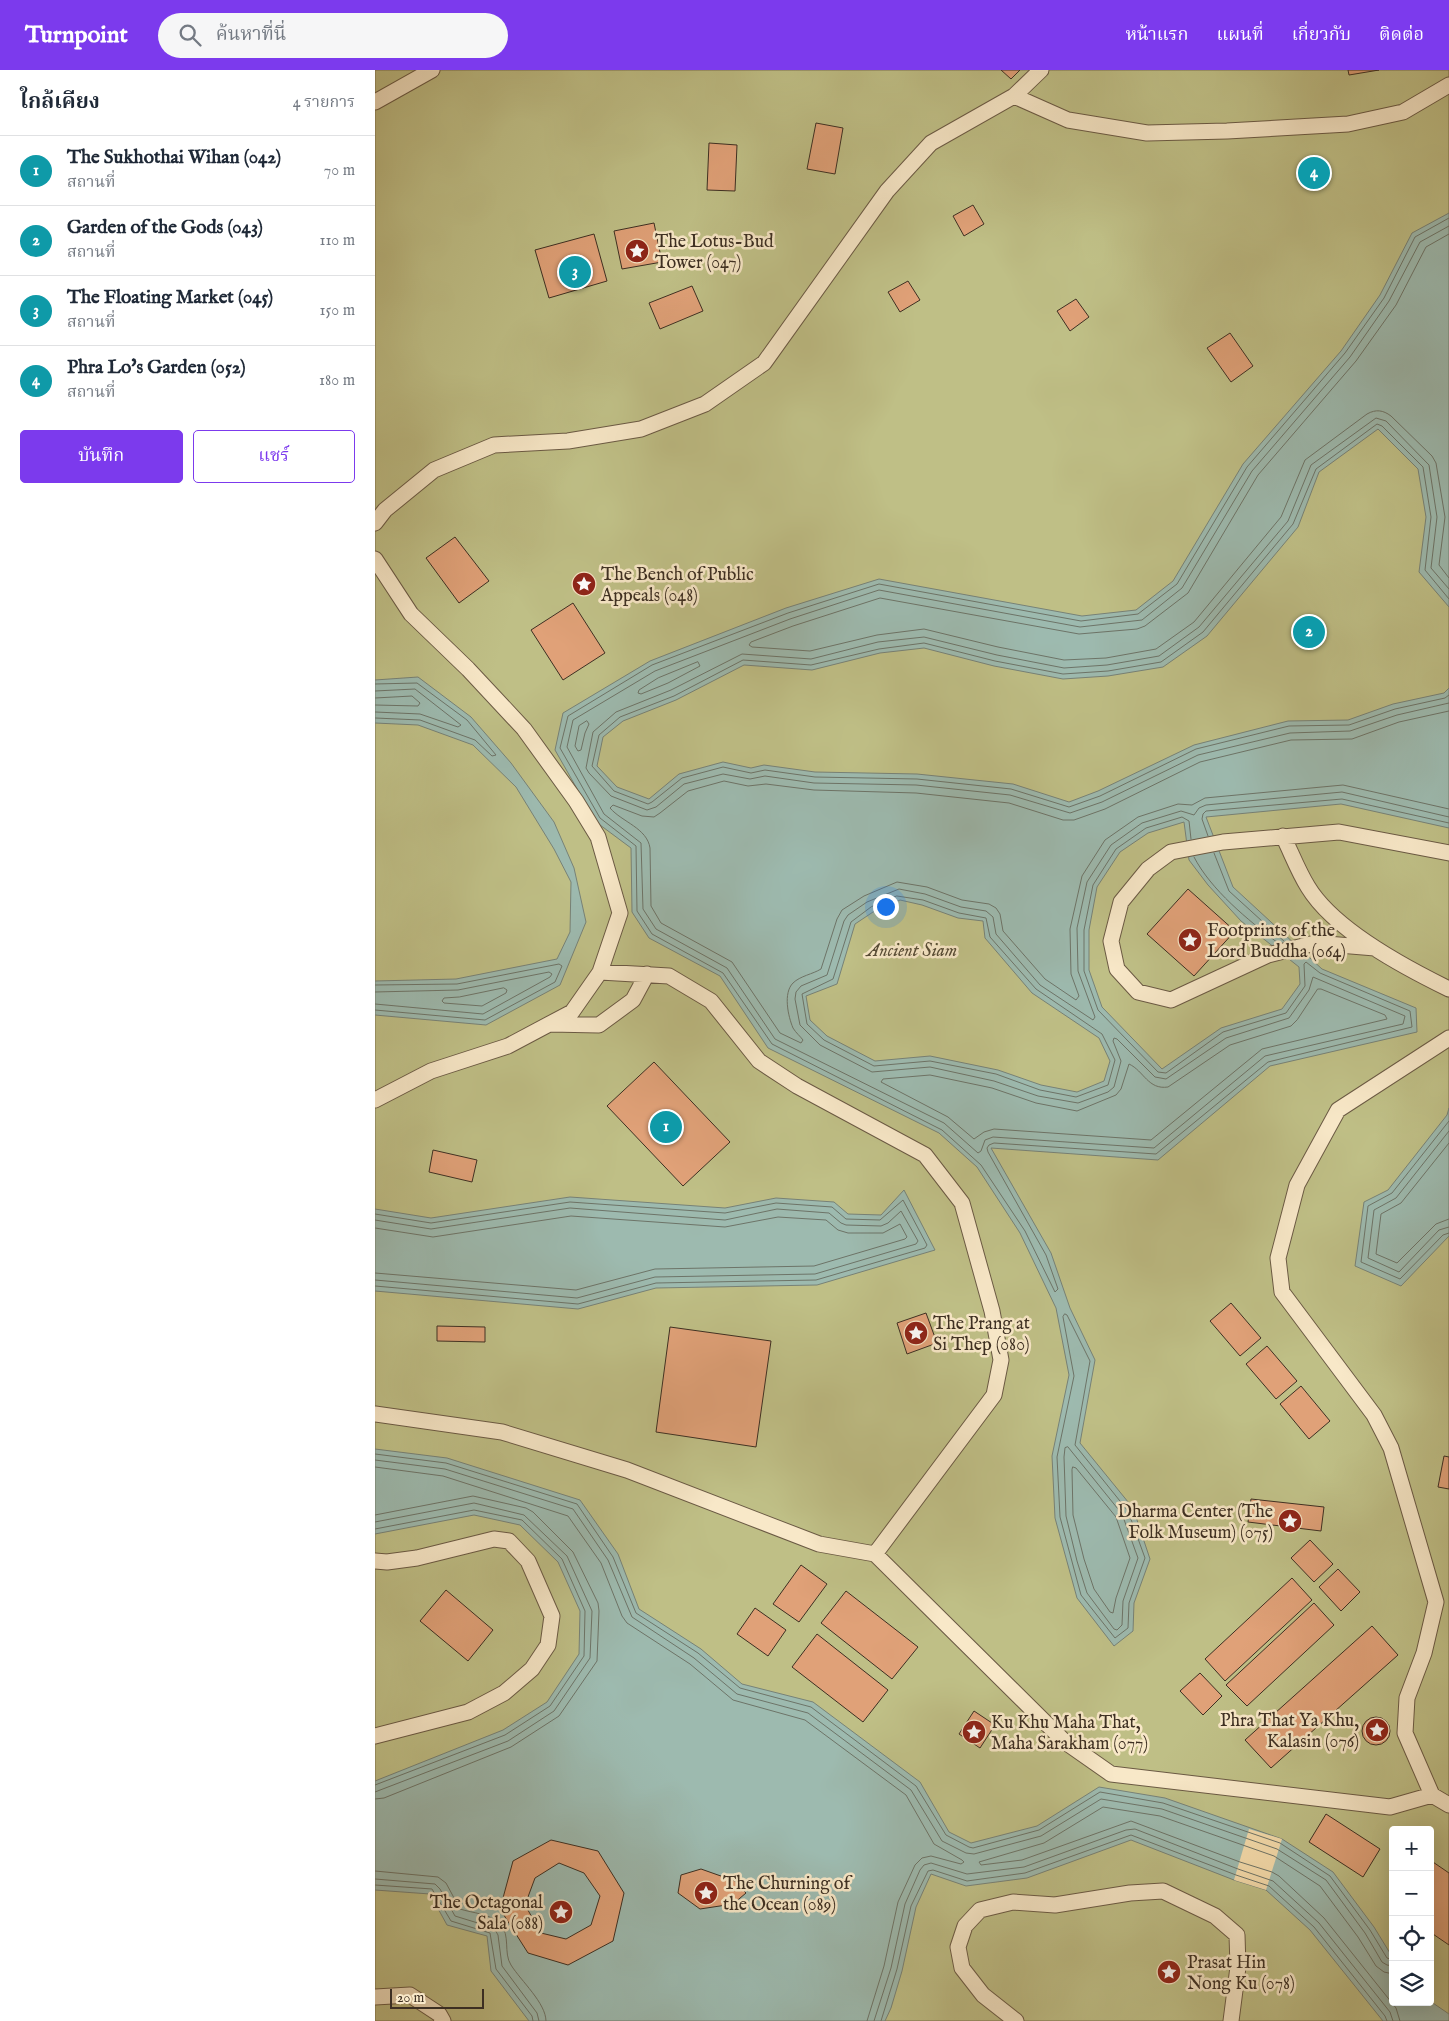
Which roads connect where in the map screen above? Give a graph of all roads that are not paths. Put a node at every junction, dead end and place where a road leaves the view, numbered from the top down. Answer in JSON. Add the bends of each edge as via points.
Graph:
{"nodes":[{"id":1,"x":431,"y":70,"type":"edge"},
{"id":2,"x":1041,"y":70,"type":"edge"},
{"id":3,"x":1449,"y":85,"type":"edge"},
{"id":4,"x":1014,"y":96,"type":"junction"},
{"id":5,"x":375,"y":102,"type":"edge"},
{"id":6,"x":375,"y":523,"type":"edge"},
{"id":7,"x":375,"y":559,"type":"edge"},
{"id":8,"x":1283,"y":836,"type":"junction"},
{"id":9,"x":1449,"y":853,"type":"edge"},
{"id":10,"x":1375,"y":948,"type":"junction"},
{"id":11,"x":600,"y":972,"type":"junction"},
{"id":12,"x":647,"y":974,"type":"junction"},
{"id":13,"x":1449,"y":989,"type":"edge"},
{"id":14,"x":548,"y":1024,"type":"junction"},
{"id":15,"x":1449,"y":1038,"type":"edge"},
{"id":16,"x":375,"y":1100,"type":"edge"},
{"id":17,"x":375,"y":1414,"type":"edge"},
{"id":18,"x":875,"y":1554,"type":"junction"},
{"id":19,"x":375,"y":1561,"type":"edge"},
{"id":20,"x":1442,"y":1602,"type":"edge"},
{"id":21,"x":375,"y":1736,"type":"edge"},
{"id":22,"x":1431,"y":1795,"type":"junction"},
{"id":23,"x":1449,"y":1804,"type":"edge"},
{"id":24,"x":375,"y":1998,"type":"edge"},
{"id":25,"x":443,"y":2021,"type":"edge"},
{"id":26,"x":1016,"y":2021,"type":"edge"},
{"id":27,"x":1231,"y":2021,"type":"edge"}],
"edges":[{"from":1,"to":5,"type":"lane"},
{"from":2,"to":4,"type":"lane"},
{"from":3,"to":4,"type":"lane","via":[[1403,112],[1348,124],[1217,132],[1147,133],[1068,120]]},
{"from":4,"to":6,"type":"lane","via":[[931,143],[887,191],[764,363],[705,404],[641,429],[568,441],[494,445],[434,470],[385,510]]},
{"from":7,"to":11,"type":"lane","via":[[411,614],[524,729],[598,837],[620,913]]},
{"from":8,"to":9,"type":"lane","via":[[1339,832]]},
{"from":8,"to":10,"type":"lane","via":[[1308,888],[1331,916]]},
{"from":8,"to":10,"type":"lane","via":[[1223,842],[1171,852],[1148,869],[1121,902],[1111,941],[1117,969],[1138,992],[1171,1000],[1268,955],[1315,943]]},
{"from":10,"to":13,"type":"lane"},
{"from":11,"to":12,"type":"lane"},
{"from":11,"to":14,"type":"lane","via":[[572,1012]]},
{"from":12,"to":14,"type":"lane","via":[[633,1000],[599,1025]]},
{"from":12,"to":18,"type":"lane","via":[[669,976],[711,1001],[759,1061],[808,1093],[925,1155],[962,1204],[992,1311],[1001,1360],[994,1394]]},
{"from":14,"to":16,"type":"lane","via":[[508,1046],[431,1071]]},
{"from":15,"to":20,"type":"lane","via":[[1337,1110],[1297,1185],[1278,1258],[1282,1292],[1374,1415],[1391,1448]]},
{"from":17,"to":18,"type":"lane","via":[[502,1432],[627,1470],[819,1544]]},
{"from":18,"to":22,"type":"lane","via":[[1064,1741],[1111,1774],[1390,1807]]},
{"from":19,"to":21,"type":"lane","via":[[417,1558],[494,1539],[509,1541],[529,1561],[552,1616],[548,1645],[532,1669],[504,1693],[468,1712]]},
{"from":20,"to":22,"type":"lane","via":[[1407,1698],[1405,1734]]},
{"from":22,"to":23,"type":"lane"},
{"from":24,"to":25,"type":"lane","via":[[410,1995],[439,2014]]},
{"from":26,"to":27,"type":"lane","via":[[983,1995],[962,1968],[957,1948],[965,1926],[981,1910],[1013,1902],[1055,1905],[1163,1891],[1215,1916],[1237,1935],[1238,1967]]}]}
